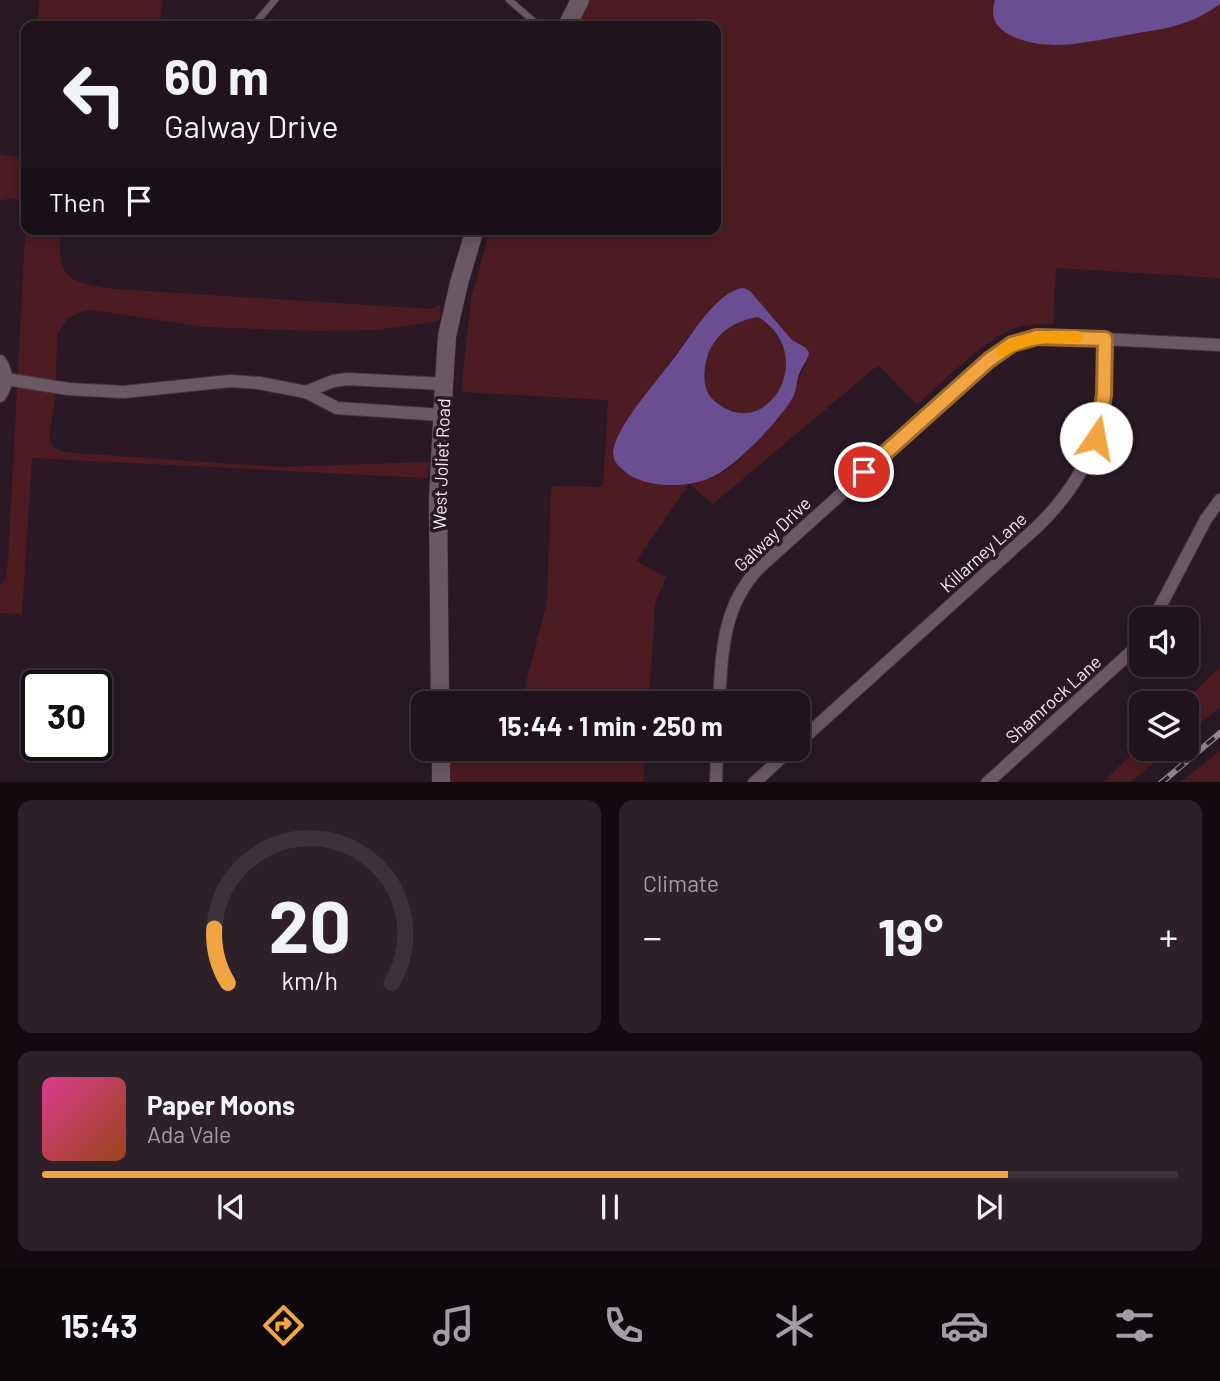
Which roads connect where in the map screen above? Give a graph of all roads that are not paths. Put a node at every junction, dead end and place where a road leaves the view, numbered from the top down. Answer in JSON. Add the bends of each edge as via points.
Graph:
{"nodes":[{"id":1,"x":275,"y":0,"type":"edge"},
{"id":2,"x":509,"y":0,"type":"edge"},
{"id":3,"x":580,"y":0,"type":"edge"},
{"id":4,"x":258,"y":20,"type":"dead end"},
{"id":5,"x":534,"y":21,"type":"edge"},
{"id":6,"x":570,"y":21,"type":"edge"},
{"id":7,"x":473,"y":235,"type":"edge"},
{"id":8,"x":1105,"y":339,"type":"junction"},
{"id":9,"x":1220,"y":345,"type":"edge"},
{"id":10,"x":0,"y":361,"type":"edge"},
{"id":11,"x":6,"y":379,"type":"junction"},
{"id":12,"x":444,"y":384,"type":"junction"},
{"id":13,"x":306,"y":391,"type":"junction"},
{"id":14,"x":0,"y":396,"type":"edge"},
{"id":15,"x":442,"y":415,"type":"junction"},
{"id":16,"x":1220,"y":500,"type":"edge"},
{"id":17,"x":1160,"y":607,"type":"edge"},
{"id":18,"x":1129,"y":654,"type":"edge"},
{"id":19,"x":440,"y":691,"type":"edge"},
{"id":20,"x":720,"y":691,"type":"edge"},
{"id":21,"x":810,"y":732,"type":"edge"},
{"id":22,"x":441,"y":761,"type":"edge"},
{"id":23,"x":717,"y":761,"type":"edge"},
{"id":24,"x":778,"y":761,"type":"edge"},
{"id":25,"x":441,"y":782,"type":"edge"},
{"id":26,"x":716,"y":782,"type":"edge"},
{"id":27,"x":754,"y":782,"type":"edge"},
{"id":28,"x":988,"y":782,"type":"edge"}],
"edges":[{"from":1,"to":4,"type":"lane"},
{"from":2,"to":5,"type":"lane"},
{"from":3,"to":6,"type":"main road"},
{"from":7,"to":12,"type":"main road","name":"West Joliet Road","via":[[447,336]]},
{"from":8,"to":9,"type":"street","name":"Galway Drive"},
{"from":8,"to":20,"type":"street","name":"Galway Drive","via":[[1037,337],[1004,349],[761,566],[741,589],[729,616]]},
{"from":8,"to":21,"type":"street","name":"Killarney Lane","via":[[1099,424],[1088,459],[1068,494]]},
{"from":10,"to":11,"type":"street"},
{"from":11,"to":13,"type":"street","via":[[124,392],[230,380]]},
{"from":11,"to":14,"type":"street"},
{"from":12,"to":13,"type":"street","via":[[347,379]]},
{"from":12,"to":15,"type":"main road","name":"West Joliet Road"},
{"from":13,"to":15,"type":"street","via":[[337,408]]},
{"from":15,"to":19,"type":"main road","name":"West Joliet Road"},
{"from":16,"to":17,"type":"street"},
{"from":18,"to":28,"type":"street","name":"Shamrock Lane"},
{"from":22,"to":25,"type":"main road"},
{"from":23,"to":26,"type":"street"},
{"from":24,"to":27,"type":"street"}]}
